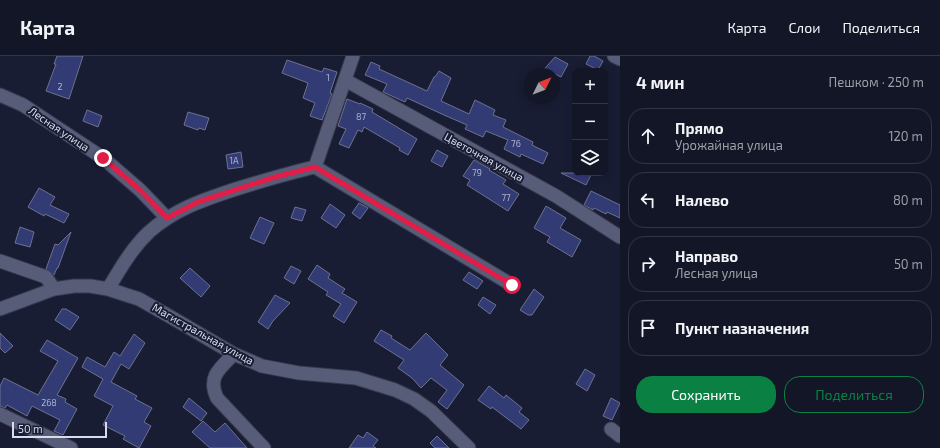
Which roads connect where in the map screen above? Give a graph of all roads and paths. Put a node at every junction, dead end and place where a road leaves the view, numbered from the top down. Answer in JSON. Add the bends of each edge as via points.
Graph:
{"nodes":[{"id":1,"x":614,"y":56,"type":"edge"},
{"id":2,"x":349,"y":57,"type":"edge"},
{"id":3,"x":620,"y":59,"type":"edge"},
{"id":4,"x":345,"y":80,"type":"junction"},
{"id":5,"x":0,"y":95,"type":"edge"},
{"id":6,"x":315,"y":167,"type":"junction"},
{"id":7,"x":167,"y":218,"type":"junction"},
{"id":8,"x":620,"y":237,"type":"edge"},
{"id":9,"x":0,"y":261,"type":"edge"},
{"id":10,"x":512,"y":285,"type":"dead end"},
{"id":11,"x":54,"y":289,"type":"junction"},
{"id":12,"x":108,"y":289,"type":"junction"},
{"id":13,"x":0,"y":309,"type":"edge"},
{"id":14,"x":234,"y":354,"type":"junction"},
{"id":15,"x":0,"y":414,"type":"edge"},
{"id":16,"x":257,"y":446,"type":"edge"},
{"id":17,"x":71,"y":448,"type":"edge"},
{"id":18,"x":469,"y":448,"type":"edge"}],
"edges":[{"from":1,"to":3,"type":"street"},
{"from":2,"to":4,"type":"street"},
{"from":4,"to":6,"type":"street"},
{"from":4,"to":8,"type":"street","name":"Цветочная улица","via":[[556,196]]},
{"from":5,"to":7,"type":"street","name":"Лесная улица","via":[[23,105],[103,158]]},
{"from":6,"to":7,"type":"street","via":[[198,202]]},
{"from":6,"to":10,"type":"street"},
{"from":7,"to":12,"type":"street","via":[[148,233],[127,258]]},
{"from":9,"to":11,"type":"street","via":[[46,277]]},
{"from":11,"to":12,"type":"street","name":"Магистральная улица","via":[[74,286]]},
{"from":11,"to":13,"type":"street","name":"Магистральная улица"},
{"from":12,"to":14,"type":"street","name":"Магистральная улица","via":[[138,300]]},
{"from":14,"to":16,"type":"street","via":[[218,370],[213,380],[213,389],[217,398]]},
{"from":14,"to":18,"type":"street","name":"Магистральная улица","via":[[262,366],[299,374],[356,378],[395,390],[431,411]]},
{"from":15,"to":17,"type":"street"}]}
